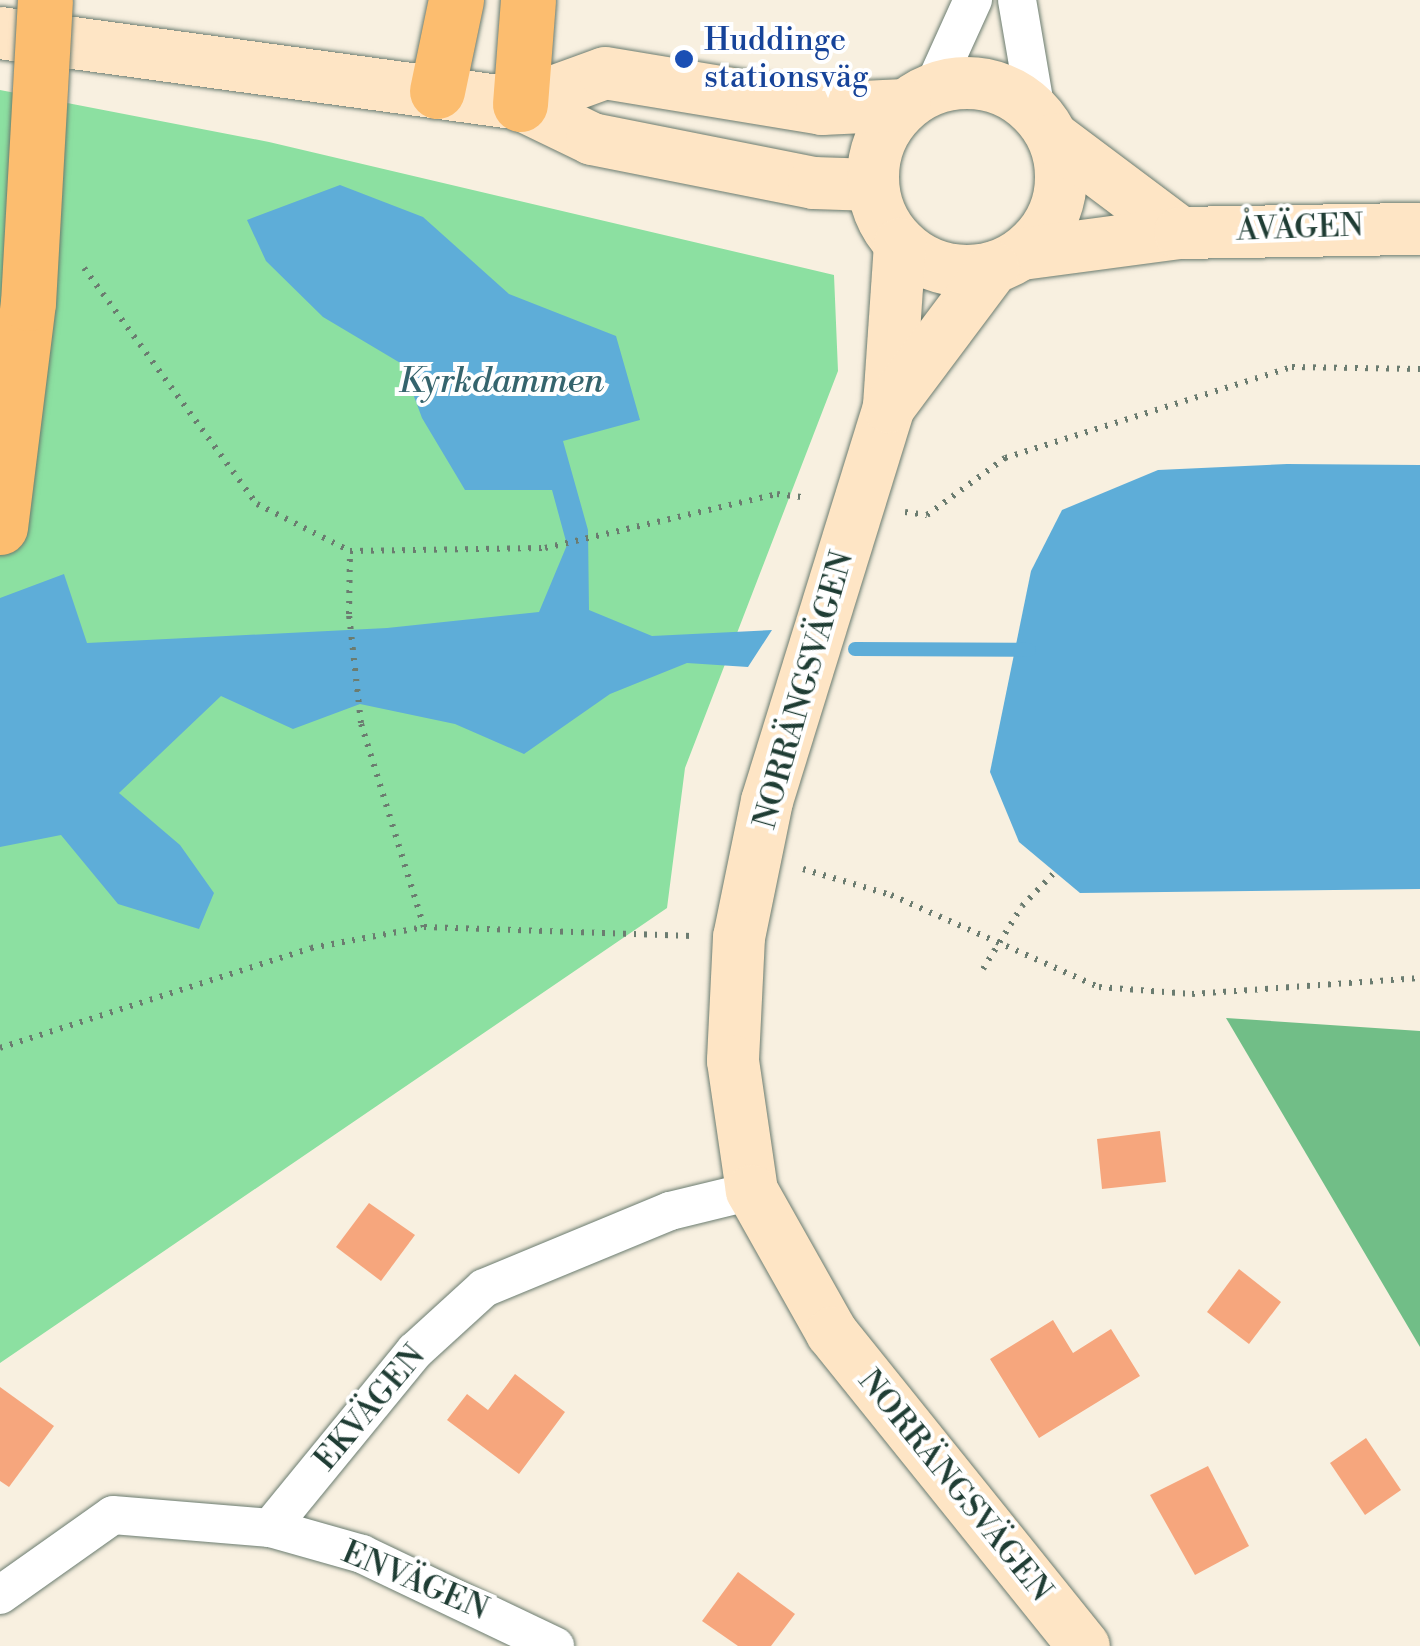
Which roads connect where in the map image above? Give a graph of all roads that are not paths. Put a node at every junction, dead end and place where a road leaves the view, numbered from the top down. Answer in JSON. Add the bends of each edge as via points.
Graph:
{"nodes":[{"id":1,"x":44,"y":0,"type":"edge"},
{"id":2,"x":456,"y":0,"type":"edge"},
{"id":3,"x":528,"y":0,"type":"edge"},
{"id":4,"x":973,"y":0,"type":"edge"},
{"id":5,"x":1017,"y":0,"type":"edge"},
{"id":6,"x":0,"y":33,"type":"edge"},
{"id":7,"x":437,"y":92,"type":"junction"},
{"id":8,"x":919,"y":97,"type":"junction"},
{"id":9,"x":520,"y":104,"type":"junction"},
{"id":10,"x":1045,"y":125,"type":"junction"},
{"id":11,"x":873,"y":185,"type":"junction"},
{"id":12,"x":1420,"y":229,"type":"edge"},
{"id":13,"x":1180,"y":232,"type":"junction"},
{"id":14,"x":900,"y":244,"type":"junction"},
{"id":15,"x":1008,"y":261,"type":"junction"},
{"id":16,"x":889,"y":407,"type":"junction"},
{"id":17,"x":0,"y":527,"type":"edge"},
{"id":18,"x":752,"y":1191,"type":"junction"},
{"id":19,"x":270,"y":1528,"type":"junction"},
{"id":20,"x":0,"y":1596,"type":"edge"},
{"id":21,"x":555,"y":1646,"type":"edge"},
{"id":22,"x":1084,"y":1646,"type":"edge"}],
"edges":[{"from":1,"to":17,"type":"main road","bridge":true,"via":[[28,303]]},
{"from":2,"to":7,"type":"main road"},
{"from":3,"to":9,"type":"main road"},
{"from":4,"to":8,"type":"street"},
{"from":5,"to":10,"type":"street"},
{"from":6,"to":7,"type":"street"},
{"from":7,"to":9,"type":"street"},
{"from":8,"to":9,"type":"street","via":[[822,109],[606,73]]},
{"from":8,"to":10,"type":"street","via":[[965,82],[998,86]]},
{"from":8,"to":11,"type":"street","via":[[884,131]]},
{"from":9,"to":11,"type":"street","via":[[592,139],[814,184]]},
{"from":10,"to":13,"type":"street"},
{"from":10,"to":15,"type":"street","via":[[1062,171],[1058,204]]},
{"from":11,"to":14,"type":"street","via":[[881,217]]},
{"from":12,"to":13,"type":"street","name":"ÅVÄGEN"},
{"from":13,"to":15,"type":"street","name":"ÅVÄGEN"},
{"from":14,"to":15,"type":"street","via":[[927,263],[960,272]]},
{"from":14,"to":16,"type":"street","name":"NORRÄNGSVÄGEN"},
{"from":15,"to":16,"type":"street","name":"NORRÄNGSVÄGEN"},
{"from":16,"to":18,"type":"street","name":"NORRÄNGSVÄGEN","via":[[766,801],[739,937],[733,1061]]},
{"from":18,"to":19,"type":"street","name":"EKVÄGEN","via":[[670,1211],[484,1288],[415,1351]]},
{"from":18,"to":22,"type":"street","name":"NORRÄNGSVÄGEN","via":[[832,1333]]},
{"from":19,"to":20,"type":"street","via":[[113,1515]]},
{"from":19,"to":21,"type":"street","name":"ENVÄGEN","via":[[378,1561]]}]}
